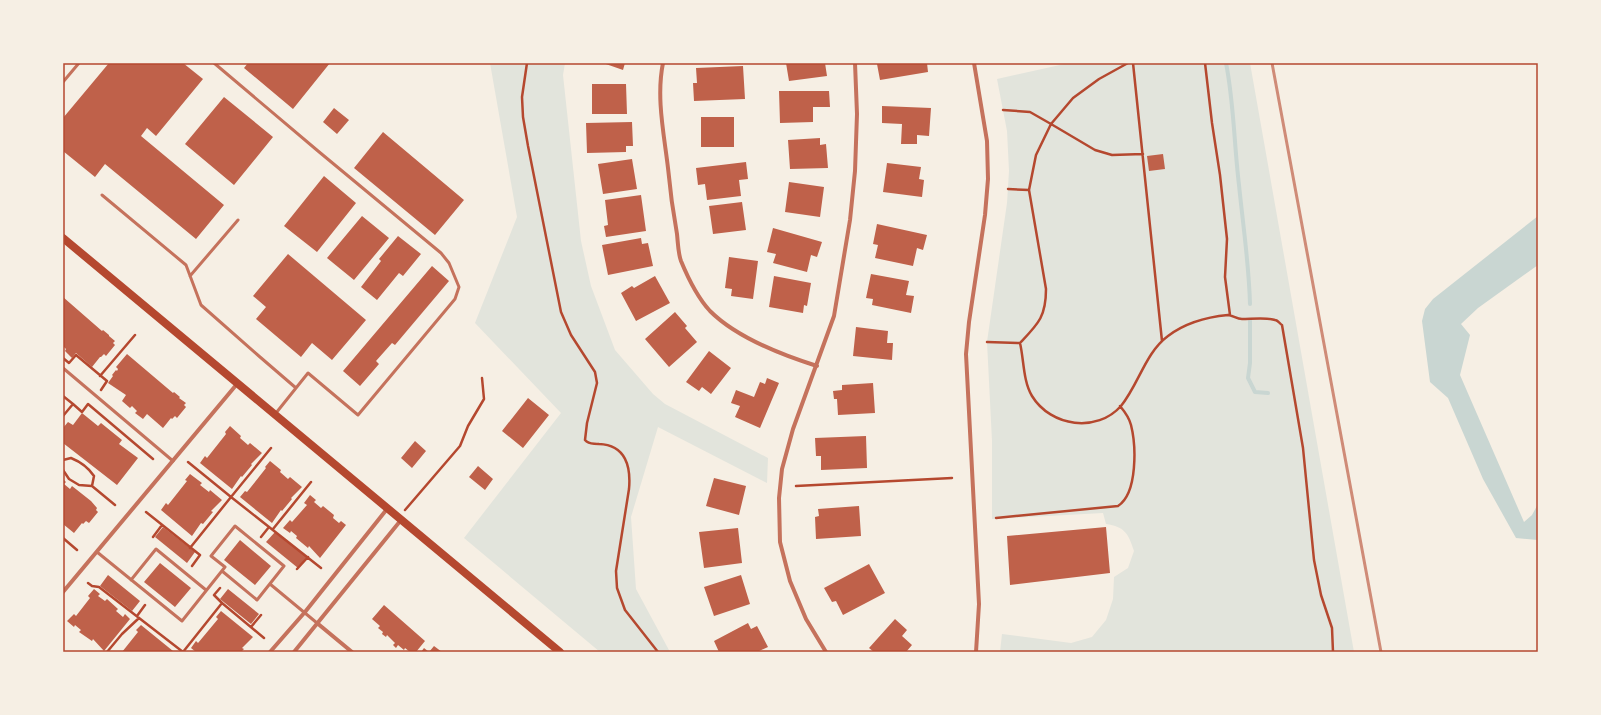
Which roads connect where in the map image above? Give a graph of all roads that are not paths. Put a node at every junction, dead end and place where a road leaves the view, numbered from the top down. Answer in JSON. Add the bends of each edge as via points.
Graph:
{"nodes":[{"id":1,"x":79,"y":63,"type":"edge"},
{"id":2,"x":214,"y":63,"type":"edge"},
{"id":3,"x":663,"y":63,"type":"edge"},
{"id":4,"x":855,"y":63,"type":"edge"},
{"id":5,"x":974,"y":63,"type":"edge"},
{"id":6,"x":63,"y":82,"type":"edge"},
{"id":7,"x":102,"y":195,"type":"dead end"},
{"id":8,"x":238,"y":220,"type":"dead end"},
{"id":9,"x":63,"y":238,"type":"edge"},
{"id":10,"x":190,"y":276,"type":"junction"},
{"id":11,"x":817,"y":366,"type":"junction"},
{"id":12,"x":63,"y":368,"type":"edge"},
{"id":13,"x":237,"y":384,"type":"junction"},
{"id":14,"x":296,"y":388,"type":"junction"},
{"id":15,"x":275,"y":415,"type":"junction"},
{"id":16,"x":172,"y":461,"type":"junction"},
{"id":17,"x":387,"y":509,"type":"junction"},
{"id":18,"x":400,"y":519,"type":"junction"},
{"id":19,"x":97,"y":552,"type":"junction"},
{"id":20,"x":222,"y":571,"type":"junction"},
{"id":21,"x":131,"y":580,"type":"junction"},
{"id":22,"x":270,"y":584,"type":"junction"},
{"id":23,"x":206,"y":590,"type":"junction"},
{"id":24,"x":63,"y":592,"type":"edge"},
{"id":25,"x":305,"y":612,"type":"junction"},
{"id":26,"x":317,"y":623,"type":"junction"},
{"id":27,"x":270,"y":652,"type":"edge"},
{"id":28,"x":294,"y":652,"type":"edge"},
{"id":29,"x":352,"y":652,"type":"edge"},
{"id":30,"x":560,"y":652,"type":"edge"},
{"id":31,"x":826,"y":652,"type":"edge"},
{"id":32,"x":976,"y":652,"type":"edge"}],
"edges":[{"from":1,"to":6,"type":"lane"},
{"from":2,"to":14,"type":"lane","via":[[441,253],[449,263],[459,287],[455,299],[358,415],[308,374]]},
{"from":3,"to":11,"type":"street","via":[[660,80],[672,206],[681,260],[694,288],[710,310],[729,326],[789,357]]},
{"from":4,"to":11,"type":"street","via":[[857,114],[850,220],[834,316]]},
{"from":5,"to":32,"type":"street","via":[[987,141],[988,179],[966,354],[979,604]]},
{"from":7,"to":10,"type":"lane","via":[[186,266]]},
{"from":8,"to":10,"type":"lane"},
{"from":9,"to":13,"type":"main road"},
{"from":10,"to":14,"type":"lane","via":[[201,305]]},
{"from":11,"to":31,"type":"street","via":[[793,429],[782,469],[779,498],[780,542],[790,581],[806,619]]},
{"from":12,"to":16,"type":"lane"},
{"from":13,"to":15,"type":"main road"},
{"from":13,"to":16,"type":"street"},
{"from":14,"to":15,"type":"lane"},
{"from":15,"to":17,"type":"main road"},
{"from":16,"to":19,"type":"street"},
{"from":17,"to":18,"type":"main road"},
{"from":17,"to":25,"type":"street"},
{"from":18,"to":26,"type":"street"},
{"from":18,"to":30,"type":"main road"},
{"from":19,"to":21,"type":"lane"},
{"from":19,"to":24,"type":"street"},
{"from":20,"to":22,"type":"lane","via":[[257,600]]},
{"from":20,"to":22,"type":"lane","via":[[225,567],[211,556],[235,526],[284,566]]},
{"from":20,"to":23,"type":"lane"},
{"from":21,"to":23,"type":"lane","via":[[156,549]]},
{"from":21,"to":23,"type":"lane","via":[[182,621]]},
{"from":22,"to":25,"type":"lane"},
{"from":25,"to":26,"type":"lane"},
{"from":25,"to":27,"type":"street"},
{"from":26,"to":28,"type":"street"},
{"from":26,"to":29,"type":"street"}]}
